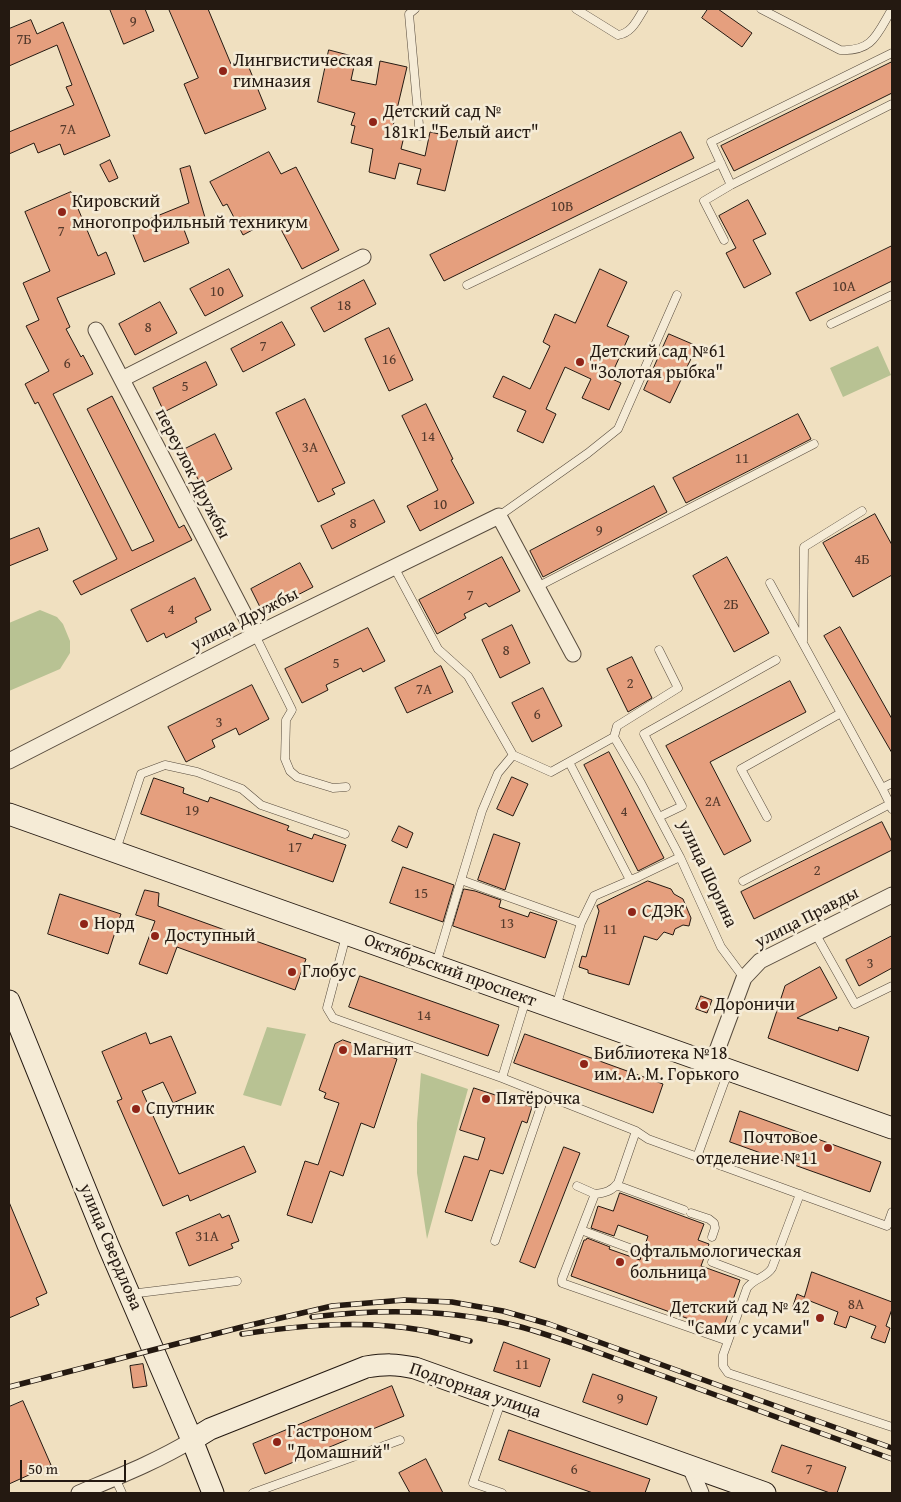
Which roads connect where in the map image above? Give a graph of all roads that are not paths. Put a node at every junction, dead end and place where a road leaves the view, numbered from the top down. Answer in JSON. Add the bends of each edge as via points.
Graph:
{"nodes":[{"id":1,"x":415,"y":9,"type":"edge"},
{"id":2,"x":576,"y":9,"type":"edge"},
{"id":3,"x":644,"y":9,"type":"edge"},
{"id":4,"x":761,"y":9,"type":"edge"},
{"id":5,"x":892,"y":10,"type":"edge"},
{"id":6,"x":892,"y":53,"type":"edge"},
{"id":7,"x":892,"y":104,"type":"edge"},
{"id":8,"x":420,"y":136,"type":"dead end"},
{"id":9,"x":721,"y":163,"type":"junction"},
{"id":10,"x":731,"y":185,"type":"junction"},
{"id":11,"x":724,"y":240,"type":"dead end"},
{"id":12,"x":363,"y":257,"type":"dead end"},
{"id":13,"x":467,"y":285,"type":"dead end"},
{"id":14,"x":677,"y":295,"type":"dead end"},
{"id":15,"x":892,"y":295,"type":"edge"},
{"id":16,"x":831,"y":324,"type":"dead end"},
{"id":17,"x":96,"y":330,"type":"dead end"},
{"id":18,"x":122,"y":379,"type":"junction"},
{"id":19,"x":814,"y":444,"type":"dead end"},
{"id":20,"x":862,"y":511,"type":"dead end"},
{"id":21,"x":499,"y":516,"type":"junction"},
{"id":22,"x":394,"y":568,"type":"junction"},
{"id":23,"x":770,"y":583,"type":"dead end"},
{"id":24,"x":537,"y":587,"type":"junction"},
{"id":25,"x":255,"y":635,"type":"junction"},
{"id":26,"x":803,"y":643,"type":"junction"},
{"id":27,"x":659,"y":650,"type":"dead end"},
{"id":28,"x":573,"y":654,"type":"dead end"},
{"id":29,"x":776,"y":660,"type":"dead end"},
{"id":30,"x":841,"y":713,"type":"junction"},
{"id":31,"x":614,"y":737,"type":"junction"},
{"id":32,"x":513,"y":755,"type":"junction"},
{"id":33,"x":9,"y":761,"type":"edge"},
{"id":34,"x":569,"y":762,"type":"junction"},
{"id":35,"x":892,"y":782,"type":"edge"},
{"id":36,"x":346,"y":787,"type":"dead end"},
{"id":37,"x":882,"y":788,"type":"junction"},
{"id":38,"x":891,"y":807,"type":"edge"},
{"id":39,"x":9,"y":814,"type":"edge"},
{"id":40,"x":767,"y":817,"type":"dead end"},
{"id":41,"x":660,"y":818,"type":"junction"},
{"id":42,"x":345,"y":834,"type":"dead end"},
{"id":43,"x":116,"y":852,"type":"junction"},
{"id":44,"x":680,"y":857,"type":"junction"},
{"id":45,"x":461,"y":880,"type":"junction"},
{"id":46,"x":630,"y":880,"type":"junction"},
{"id":47,"x":743,"y":882,"type":"dead end"},
{"id":48,"x":892,"y":895,"type":"edge"},
{"id":49,"x":581,"y":923,"type":"junction"},
{"id":50,"x":347,"y":934,"type":"junction"},
{"id":51,"x":815,"y":934,"type":"junction"},
{"id":52,"x":435,"y":966,"type":"junction"},
{"id":53,"x":744,"y":978,"type":"junction"},
{"id":54,"x":892,"y":986,"type":"edge"},
{"id":55,"x":527,"y":998,"type":"junction"},
{"id":56,"x":9,"y":1001,"type":"edge"},
{"id":57,"x":556,"y":1009,"type":"junction"},
{"id":58,"x":720,"y":1067,"type":"junction"},
{"id":59,"x":502,"y":1078,"type":"junction"},
{"id":60,"x":545,"y":1095,"type":"junction"},
{"id":61,"x":892,"y":1128,"type":"edge"},
{"id":62,"x":636,"y":1131,"type":"junction"},
{"id":63,"x":697,"y":1157,"type":"junction"},
{"id":64,"x":577,"y":1186,"type":"dead end"},
{"id":65,"x":616,"y":1186,"type":"junction"},
{"id":66,"x":595,"y":1194,"type":"junction"},
{"id":67,"x":800,"y":1194,"type":"junction"},
{"id":68,"x":892,"y":1212,"type":"edge"},
{"id":69,"x":890,"y":1227,"type":"edge"},
{"id":70,"x":581,"y":1230,"type":"junction"},
{"id":71,"x":712,"y":1238,"type":"dead end"},
{"id":72,"x":495,"y":1241,"type":"dead end"},
{"id":73,"x":632,"y":1249,"type":"dead end"},
{"id":74,"x":712,"y":1262,"type":"dead end"},
{"id":75,"x":758,"y":1279,"type":"junction"},
{"id":76,"x":237,"y":1282,"type":"dead end"},
{"id":77,"x":129,"y":1294,"type":"junction"},
{"id":78,"x":728,"y":1341,"type":"junction"},
{"id":79,"x":502,"y":1400,"type":"junction"},
{"id":80,"x":892,"y":1427,"type":"edge"},
{"id":81,"x":192,"y":1440,"type":"junction"},
{"id":82,"x":400,"y":1440,"type":"dead end"},
{"id":83,"x":690,"y":1467,"type":"junction"},
{"id":84,"x":115,"y":1478,"type":"junction"},
{"id":85,"x":79,"y":1493,"type":"edge"},
{"id":86,"x":122,"y":1493,"type":"edge"},
{"id":87,"x":213,"y":1493,"type":"edge"},
{"id":88,"x":253,"y":1493,"type":"edge"},
{"id":89,"x":502,"y":1493,"type":"edge"},
{"id":90,"x":701,"y":1493,"type":"edge"},
{"id":91,"x":765,"y":1493,"type":"edge"}],
"edges":[{"from":1,"to":8,"type":"lane","via":[[410,14]]},
{"from":2,"to":3,"type":"lane","via":[[618,35],[631,30]]},
{"from":4,"to":5,"type":"lane","via":[[840,50],[853,51],[874,39]]},
{"from":6,"to":9,"type":"lane","via":[[710,142]]},
{"from":7,"to":10,"type":"lane"},
{"from":9,"to":10,"type":"lane"},
{"from":9,"to":13,"type":"lane"},
{"from":10,"to":11,"type":"lane","via":[[704,201]]},
{"from":12,"to":18,"type":"street"},
{"from":14,"to":21,"type":"lane","via":[[618,429]]},
{"from":15,"to":16,"type":"lane"},
{"from":17,"to":18,"type":"street","name":"переулок Дружбы"},
{"from":18,"to":25,"type":"street","name":"переулок Дружбы"},
{"from":19,"to":24,"type":"lane"},
{"from":20,"to":26,"type":"lane","via":[[804,547]]},
{"from":21,"to":22,"type":"street","name":"улица Дружбы"},
{"from":21,"to":24,"type":"street"},
{"from":22,"to":25,"type":"street","name":"улица Дружбы"},
{"from":22,"to":32,"type":"lane","via":[[438,649],[468,676]]},
{"from":23,"to":26,"type":"lane"},
{"from":24,"to":28,"type":"street"},
{"from":25,"to":33,"type":"street","name":"улица Дружбы"},
{"from":25,"to":36,"type":"lane","via":[[292,710],[286,720],[285,759],[290,771],[297,777],[333,788]]},
{"from":26,"to":30,"type":"lane"},
{"from":27,"to":31,"type":"lane","via":[[678,688],[617,726]]},
{"from":29,"to":41,"type":"lane","via":[[644,734],[682,806]]},
{"from":30,"to":37,"type":"lane"},
{"from":30,"to":40,"type":"lane","via":[[741,768]]},
{"from":31,"to":34,"type":"lane"},
{"from":31,"to":41,"type":"lane","name":"улица Шорина"},
{"from":32,"to":34,"type":"lane","via":[[551,772]]},
{"from":32,"to":45,"type":"lane","via":[[498,773],[482,811]]},
{"from":34,"to":46,"type":"lane"},
{"from":35,"to":37,"type":"lane"},
{"from":37,"to":38,"type":"lane"},
{"from":38,"to":47,"type":"lane"},
{"from":39,"to":43,"type":"street","name":"Октябрьский проспект"},
{"from":41,"to":44,"type":"lane","name":"улица Шорина"},
{"from":42,"to":43,"type":"lane","via":[[261,805],[242,789],[197,772],[165,765],[141,774]]},
{"from":43,"to":50,"type":"street","name":"Октябрьский проспект"},
{"from":44,"to":46,"type":"lane"},
{"from":44,"to":53,"type":"lane","name":"улица Шорина","via":[[721,947]]},
{"from":45,"to":49,"type":"lane"},
{"from":45,"to":52,"type":"lane"},
{"from":46,"to":49,"type":"lane","via":[[594,896]]},
{"from":48,"to":51,"type":"street","name":"улица Правды"},
{"from":49,"to":57,"type":"lane"},
{"from":50,"to":52,"type":"street","name":"Октябрьский проспект"},
{"from":50,"to":59,"type":"lane","via":[[327,1008],[333,1018]]},
{"from":51,"to":53,"type":"street","name":"улица Правды","via":[[760,961]]},
{"from":51,"to":54,"type":"lane","via":[[855,1004]]},
{"from":52,"to":55,"type":"street","name":"Октябрьский проспект"},
{"from":53,"to":58,"type":"street","name":"улица Правды"},
{"from":55,"to":57,"type":"street","name":"Октябрьский проспект"},
{"from":55,"to":59,"type":"lane"},
{"from":56,"to":77,"type":"street","name":"улица Свердлова"},
{"from":57,"to":58,"type":"street","name":"Октябрьский проспект"},
{"from":58,"to":61,"type":"street","name":"Октябрьский проспект"},
{"from":58,"to":63,"type":"lane"},
{"from":59,"to":60,"type":"lane"},
{"from":60,"to":62,"type":"lane"},
{"from":60,"to":72,"type":"lane"},
{"from":62,"to":63,"type":"lane","via":[[648,1139]]},
{"from":62,"to":65,"type":"lane"},
{"from":63,"to":67,"type":"lane"},
{"from":64,"to":66,"type":"lane"},
{"from":65,"to":66,"type":"lane","via":[[605,1193]]},
{"from":65,"to":71,"type":"lane","via":[[709,1219],[715,1228]]},
{"from":66,"to":70,"type":"lane"},
{"from":67,"to":69,"type":"lane"},
{"from":67,"to":75,"type":"lane","via":[[772,1268],[769,1274]]},
{"from":68,"to":69,"type":"lane"},
{"from":70,"to":73,"type":"lane"},
{"from":70,"to":78,"type":"lane","via":[[562,1283]]},
{"from":74,"to":75,"type":"lane"},
{"from":75,"to":78,"type":"lane","via":[[747,1288]]},
{"from":76,"to":77,"type":"lane"},
{"from":77,"to":81,"type":"street","name":"улица Свердлова"},
{"from":78,"to":80,"type":"lane","via":[[723,1366],[728,1373]]},
{"from":79,"to":81,"type":"street","name":"Подгорная улица","via":[[414,1368],[385,1364],[366,1367],[210,1429]]},
{"from":79,"to":83,"type":"street","name":"Подгорная улица"},
{"from":79,"to":89,"type":"lane","via":[[473,1483]]},
{"from":81,"to":84,"type":"street","name":"Подгорная улица"},
{"from":81,"to":87,"type":"street","name":"улица Свердлова"},
{"from":82,"to":88,"type":"lane"},
{"from":83,"to":90,"type":"street"},
{"from":83,"to":91,"type":"street","name":"Подгорная улица"},
{"from":84,"to":85,"type":"street","name":"Подгорная улица"},
{"from":84,"to":86,"type":"lane"}]}
